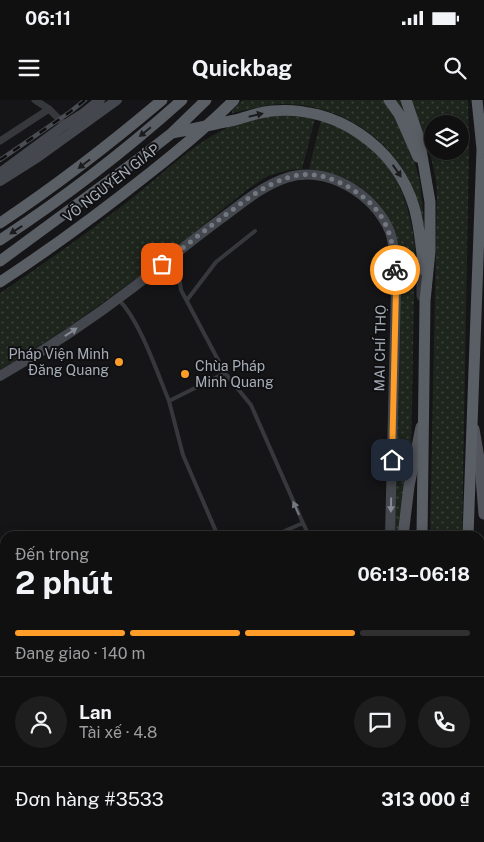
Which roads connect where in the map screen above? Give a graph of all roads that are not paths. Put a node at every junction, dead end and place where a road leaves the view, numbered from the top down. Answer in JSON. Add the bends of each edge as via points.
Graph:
{"nodes":[{"id":1,"x":35,"y":100,"type":"edge"},
{"id":2,"x":100,"y":100,"type":"edge"},
{"id":3,"x":117,"y":100,"type":"edge"},
{"id":4,"x":162,"y":100,"type":"edge"},
{"id":5,"x":182,"y":100,"type":"edge"},
{"id":6,"x":206,"y":100,"type":"edge"},
{"id":7,"x":234,"y":100,"type":"edge"},
{"id":8,"x":389,"y":100,"type":"edge"},
{"id":9,"x":406,"y":100,"type":"edge"},
{"id":10,"x":477,"y":100,"type":"edge"},
{"id":11,"x":49,"y":109,"type":"junction"},
{"id":12,"x":209,"y":126,"type":"junction"},
{"id":13,"x":69,"y":128,"type":"junction"},
{"id":14,"x":172,"y":133,"type":"junction"},
{"id":15,"x":0,"y":141,"type":"edge"},
{"id":16,"x":483,"y":145,"type":"edge"},
{"id":17,"x":136,"y":161,"type":"junction"},
{"id":18,"x":0,"y":173,"type":"edge"},
{"id":19,"x":426,"y":177,"type":"junction"},
{"id":20,"x":0,"y":181,"type":"edge"},
{"id":21,"x":126,"y":192,"type":"junction"},
{"id":22,"x":0,"y":223,"type":"edge"},
{"id":23,"x":255,"y":231,"type":"dead end"},
{"id":24,"x":0,"y":240,"type":"edge"},
{"id":25,"x":176,"y":253,"type":"junction"},
{"id":26,"x":422,"y":254,"type":"junction"},
{"id":27,"x":0,"y":261,"type":"edge"},
{"id":28,"x":0,"y":282,"type":"edge"},
{"id":29,"x":426,"y":287,"type":"junction"},
{"id":30,"x":117,"y":299,"type":"junction"},
{"id":31,"x":187,"y":300,"type":"junction"},
{"id":32,"x":224,"y":373,"type":"junction"},
{"id":33,"x":0,"y":376,"type":"edge"},
{"id":34,"x":169,"y":401,"type":"junction"},
{"id":35,"x":425,"y":414,"type":"junction"},
{"id":36,"x":471,"y":416,"type":"junction"},
{"id":37,"x":418,"y":438,"type":"junction"},
{"id":38,"x":484,"y":514,"type":"edge"},
{"id":39,"x":303,"y":523,"type":"junction"},
{"id":40,"x":216,"y":531,"type":"edge"},
{"id":41,"x":285,"y":531,"type":"edge"},
{"id":42,"x":307,"y":531,"type":"edge"},
{"id":43,"x":390,"y":531,"type":"edge"},
{"id":44,"x":404,"y":531,"type":"edge"},
{"id":45,"x":422,"y":531,"type":"edge"},
{"id":46,"x":468,"y":531,"type":"edge"}],
"edges":[{"from":1,"to":11,"type":"street"},
{"from":2,"to":13,"type":"main road"},
{"from":3,"to":13,"type":"main road"},
{"from":4,"to":22,"type":"highway","one_way":true,"via":[[85,163]]},
{"from":5,"to":24,"type":"highway","name":"VÕ NGUYÊN GIÁP","one_way":true,"via":[[105,165]]},
{"from":6,"to":14,"type":"highway","name":"VÕ NGUYÊN GIÁP"},
{"from":7,"to":12,"type":"highway","name":"VÕ NGUYÊN GIÁP"},
{"from":8,"to":19,"type":"highway","via":[[399,114]]},
{"from":9,"to":19,"type":"highway","via":[[419,138]]},
{"from":10,"to":16,"type":"highway"},
{"from":11,"to":13,"type":"street"},
{"from":11,"to":15,"type":"street"},
{"from":12,"to":14,"type":"highway"},
{"from":12,"to":21,"type":"highway","name":"VÕ NGUYÊN GIÁP"},
{"from":12,"to":26,"type":"highway","one_way":true,"via":[[271,111],[291,111],[353,128],[388,158],[402,178],[414,206]]},
{"from":13,"to":18,"type":"main road"},
{"from":13,"to":20,"type":"main road","via":[[38,157]]},
{"from":14,"to":17,"type":"highway","name":"VÕ NGUYÊN GIÁP"},
{"from":16,"to":36,"type":"highway"},
{"from":17,"to":21,"type":"highway"},
{"from":17,"to":27,"type":"highway","name":"VÕ NGUYÊN GIÁP"},
{"from":19,"to":29,"type":"highway","via":[[430,202]]},
{"from":21,"to":28,"type":"highway","name":"VÕ NGUYÊN GIÁP"},
{"from":23,"to":31,"type":"lane","via":[[216,262]]},
{"from":25,"to":30,"type":"main road","name":"MAI CHÍ THỌ"},
{"from":25,"to":31,"type":"lane","via":[[181,290]]},
{"from":25,"to":43,"type":"main road","name":"MAI CHÍ THỌ","one_way":true,"via":[[257,193],[287,178],[314,175],[332,180],[349,186],[375,206],[390,233],[396,288]]},
{"from":26,"to":29,"type":"highway"},
{"from":26,"to":37,"type":"street"},
{"from":29,"to":35,"type":"highway"},
{"from":33,"to":30,"type":"main road","name":"MAI CHÍ THỌ","one_way":true,"via":[[76,330]]},
{"from":30,"to":34,"type":"lane","via":[[136,324]]},
{"from":31,"to":32,"type":"lane"},
{"from":32,"to":34,"type":"lane"},
{"from":39,"to":32,"type":"lane","one_way":true,"via":[[251,405]]},
{"from":34,"to":40,"type":"lane","via":[[183,455]]},
{"from":35,"to":37,"type":"main road"},
{"from":35,"to":45,"type":"highway"},
{"from":36,"to":38,"type":"main road","via":[[480,464]]},
{"from":36,"to":46,"type":"highway"},
{"from":37,"to":44,"type":"main road"},
{"from":39,"to":41,"type":"lane"},
{"from":39,"to":42,"type":"lane"}]}
